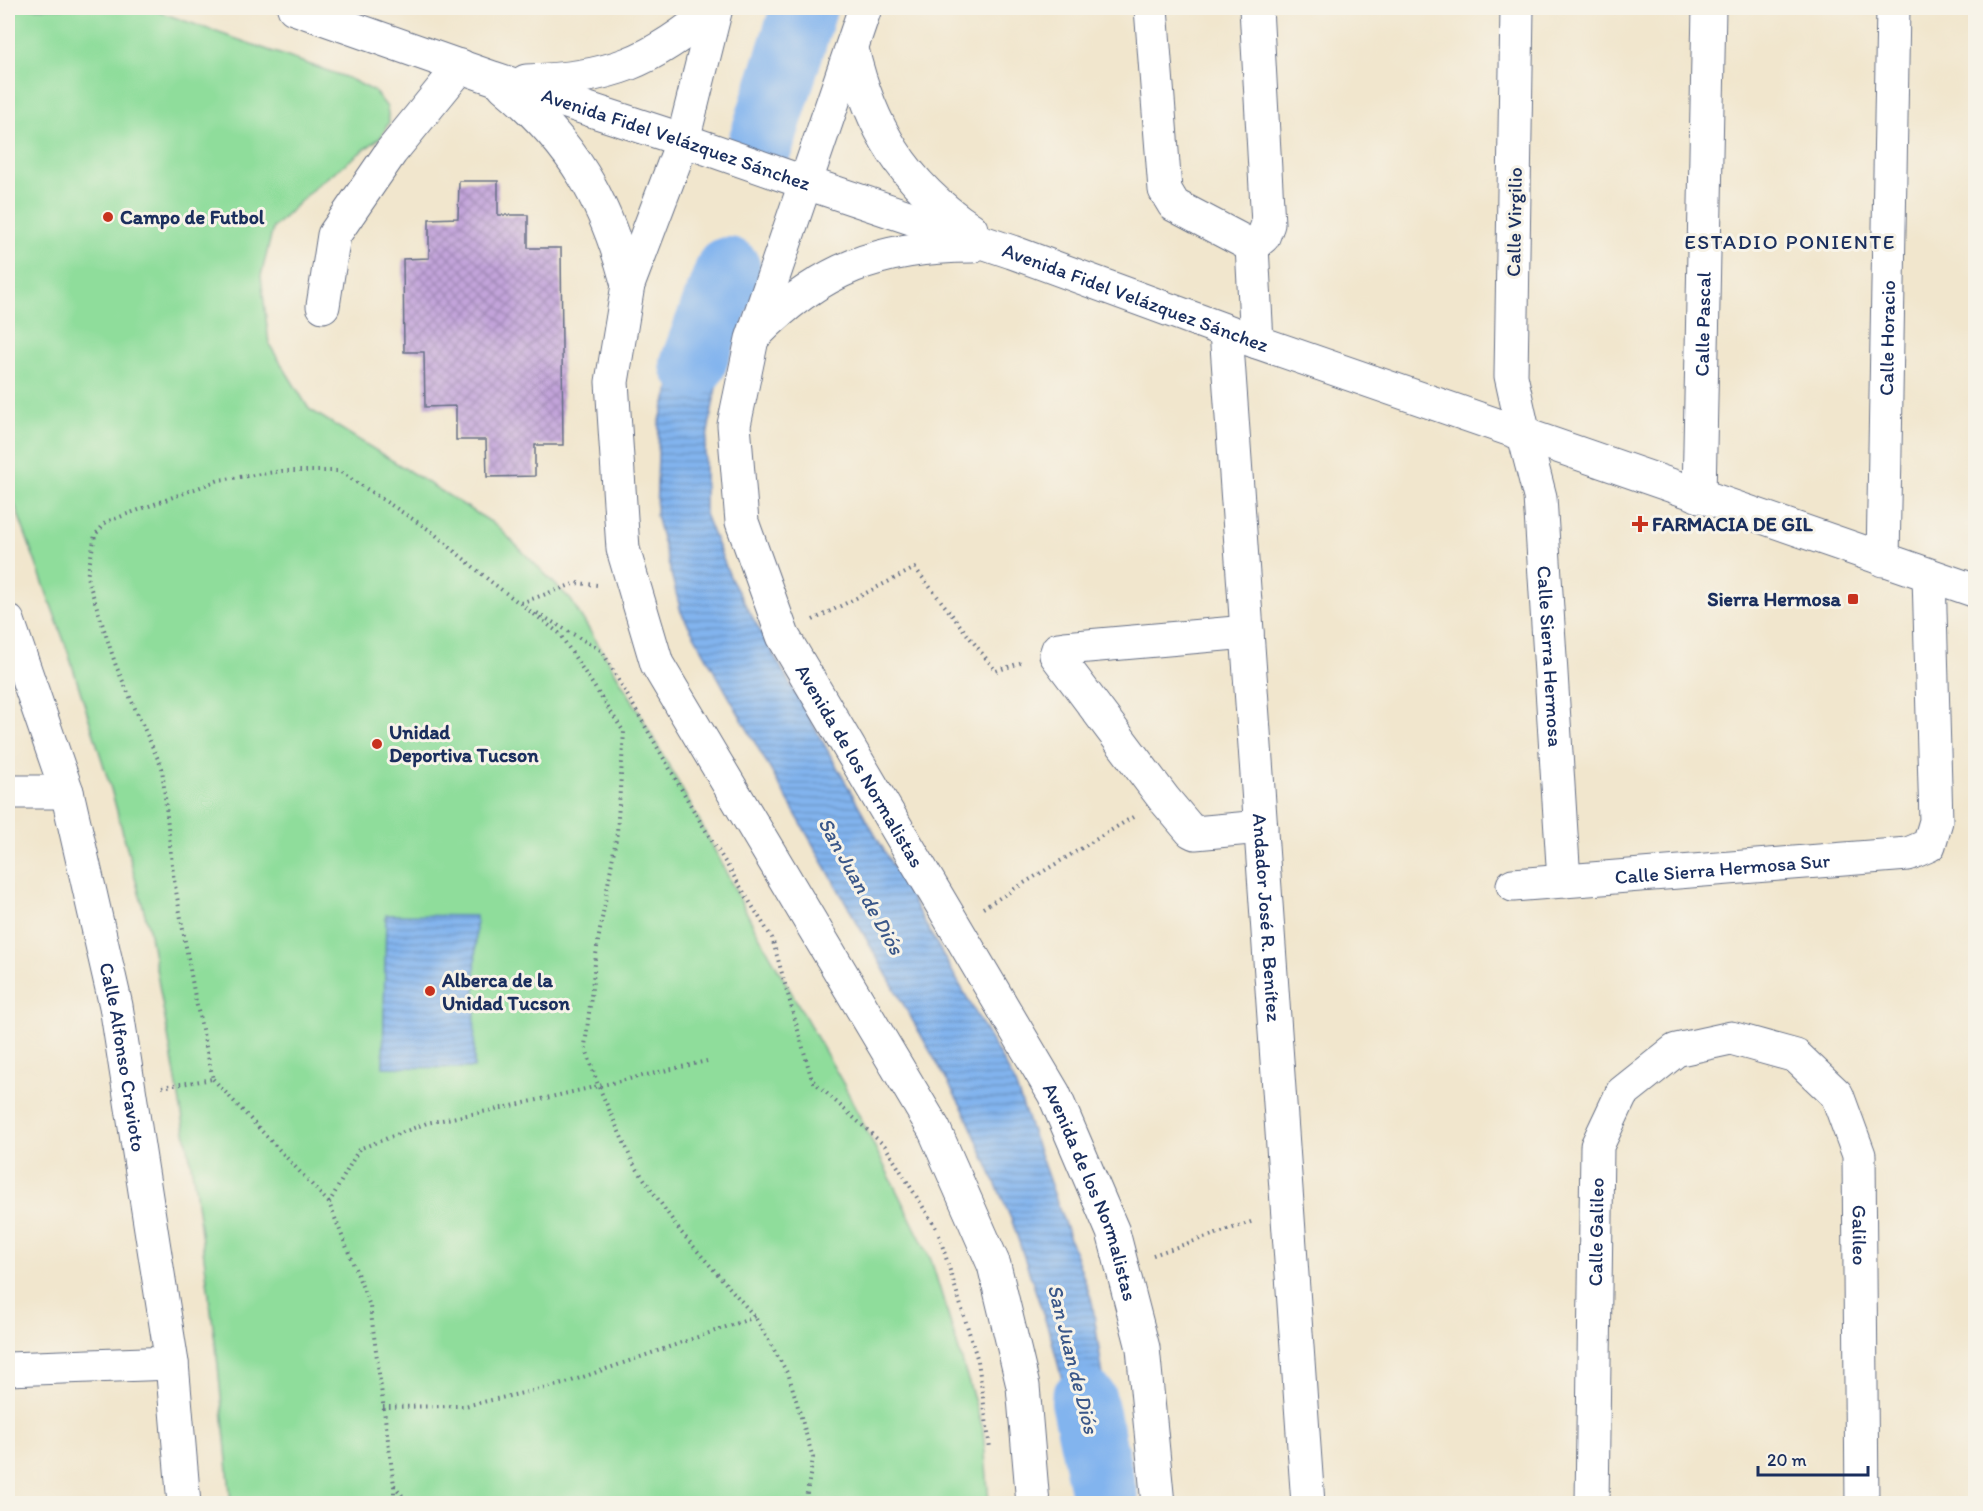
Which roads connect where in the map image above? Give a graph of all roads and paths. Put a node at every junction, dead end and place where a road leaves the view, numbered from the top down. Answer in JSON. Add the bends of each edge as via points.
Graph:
{"nodes":[{"id":1,"x":294,"y":8,"type":"edge"},
{"id":2,"x":715,"y":8,"type":"edge"},
{"id":3,"x":865,"y":8,"type":"edge"},
{"id":4,"x":1151,"y":8,"type":"edge"},
{"id":5,"x":1256,"y":8,"type":"edge"},
{"id":6,"x":1517,"y":8,"type":"edge"},
{"id":7,"x":1709,"y":8,"type":"edge"},
{"id":8,"x":1893,"y":8,"type":"edge"},
{"id":9,"x":852,"y":49,"type":"junction"},
{"id":10,"x":461,"y":66,"type":"junction"},
{"id":11,"x":493,"y":78,"type":"junction"},
{"id":12,"x":682,"y":140,"type":"junction"},
{"id":13,"x":804,"y":182,"type":"junction"},
{"id":14,"x":1252,"y":246,"type":"junction"},
{"id":15,"x":1012,"y":252,"type":"junction"},
{"id":16,"x":628,"y":285,"type":"junction"},
{"id":17,"x":323,"y":306,"type":"dead end"},
{"id":18,"x":1226,"y":331,"type":"junction"},
{"id":19,"x":752,"y":339,"type":"junction"},
{"id":20,"x":1257,"y":342,"type":"junction"},
{"id":21,"x":1524,"y":435,"type":"junction"},
{"id":22,"x":1699,"y":496,"type":"junction"},
{"id":23,"x":1883,"y":560,"type":"junction"},
{"id":24,"x":1929,"y":576,"type":"junction"},
{"id":25,"x":635,"y":588,"type":"junction"},
{"id":26,"x":1976,"y":591,"type":"edge"},
{"id":27,"x":521,"y":603,"type":"junction"},
{"id":28,"x":8,"y":621,"type":"edge"},
{"id":29,"x":1247,"y":632,"type":"junction"},
{"id":30,"x":783,"y":636,"type":"junction"},
{"id":31,"x":1056,"y":651,"type":"junction"},
{"id":32,"x":8,"y":792,"type":"edge"},
{"id":33,"x":67,"y":792,"type":"junction"},
{"id":34,"x":1164,"y":799,"type":"junction"},
{"id":35,"x":1261,"y":827,"type":"junction"},
{"id":36,"x":1564,"y":881,"type":"junction"},
{"id":37,"x":1513,"y":885,"type":"dead end"},
{"id":38,"x":954,"y":925,"type":"junction"},
{"id":39,"x":1731,"y":1038,"type":"joint"},
{"id":40,"x":707,"y":1061,"type":"dead end"},
{"id":41,"x":213,"y":1079,"type":"junction"},
{"id":42,"x":598,"y":1085,"type":"junction"},
{"id":43,"x":130,"y":1091,"type":"junction"},
{"id":44,"x":328,"y":1203,"type":"junction"},
{"id":45,"x":1287,"y":1209,"type":"junction"},
{"id":46,"x":1121,"y":1266,"type":"junction"},
{"id":47,"x":756,"y":1317,"type":"junction"},
{"id":48,"x":172,"y":1363,"type":"junction"},
{"id":49,"x":8,"y":1369,"type":"edge"},
{"id":50,"x":383,"y":1407,"type":"junction"},
{"id":51,"x":990,"y":1452,"type":"dead end"},
{"id":52,"x":394,"y":1485,"type":"junction"},
{"id":53,"x":184,"y":1503,"type":"edge"},
{"id":54,"x":393,"y":1503,"type":"edge"},
{"id":55,"x":409,"y":1503,"type":"edge"},
{"id":56,"x":805,"y":1503,"type":"edge"},
{"id":57,"x":1033,"y":1503,"type":"edge"},
{"id":58,"x":1158,"y":1503,"type":"edge"},
{"id":59,"x":1308,"y":1503,"type":"edge"},
{"id":60,"x":1592,"y":1503,"type":"edge"},
{"id":61,"x":1862,"y":1503,"type":"edge"}],
"edges":[{"from":1,"to":10,"type":"street","name":"Avenida Fidel Velázquez Sánchez"},
{"from":2,"to":11,"type":"street","via":[[664,47],[623,67],[559,80]]},
{"from":2,"to":12,"type":"street"},
{"from":3,"to":9,"type":"street","name":"Avenida de los Normalistas"},
{"from":4,"to":14,"type":"street","via":[[1165,190],[1174,205]]},
{"from":5,"to":14,"type":"street","via":[[1268,224],[1263,237]]},
{"from":6,"to":21,"type":"street","name":"Calle Virgilio","via":[[1511,376]]},
{"from":7,"to":22,"type":"street","name":"Calle Pascal"},
{"from":8,"to":23,"type":"street","name":"Calle Horacio"},
{"from":9,"to":13,"type":"street","name":"Avenida de los Normalistas"},
{"from":9,"to":15,"type":"street","via":[[871,112],[904,168],[953,217]]},
{"from":10,"to":11,"type":"street","name":"Avenida Fidel Velázquez Sánchez"},
{"from":10,"to":17,"type":"street","via":[[391,152],[334,235]]},
{"from":11,"to":12,"type":"street","name":"Avenida Fidel Velázquez Sánchez"},
{"from":11,"to":16,"type":"street","via":[[526,104],[580,169],[602,205]]},
{"from":12,"to":13,"type":"street","name":"Avenida Fidel Velázquez Sánchez"},
{"from":12,"to":16,"type":"street"},
{"from":13,"to":15,"type":"street","name":"Avenida Fidel Velázquez Sánchez"},
{"from":13,"to":19,"type":"street","name":"Avenida de los Normalistas"},
{"from":14,"to":20,"type":"street"},
{"from":15,"to":18,"type":"street","name":"Avenida Fidel Velázquez Sánchez"},
{"from":15,"to":19,"type":"street","via":[[935,246],[860,263],[801,294]]},
{"from":16,"to":25,"type":"street","via":[[612,382],[623,549]]},
{"from":18,"to":20,"type":"street","name":"Avenida Fidel Velázquez Sánchez"},
{"from":18,"to":29,"type":"street","name":"Andador José R. Benítez"},
{"from":19,"to":30,"type":"street","name":"Avenida de los Normalistas","via":[[734,425],[742,522]]},
{"from":20,"to":21,"type":"street","name":"Avenida Fidel Velázquez Sánchez"},
{"from":21,"to":22,"type":"street","name":"Avenida Fidel Velázquez Sánchez"},
{"from":21,"to":36,"type":"street","name":"Calle Sierra Hermosa","via":[[1540,497]]},
{"from":22,"to":23,"type":"street","name":"Avenida Fidel Velázquez Sánchez"},
{"from":23,"to":24,"type":"street","name":"Avenida Fidel Velázquez Sánchez"},
{"from":24,"to":26,"type":"street","name":"Avenida Fidel Velázquez Sánchez"},
{"from":24,"to":36,"type":"street","name":"Calle Sierra Hermosa Sur","via":[[1936,821],[1929,844],[1908,854]]},
{"from":25,"to":27,"type":"path","via":[[576,583]]},
{"from":25,"to":57,"type":"street","via":[[657,664],[934,1129],[994,1265],[1023,1386]]},
{"from":27,"to":41,"type":"path","via":[[431,531],[339,471],[282,471],[219,480],[106,522],[95,535],[87,578],[116,666],[162,768],[173,874]]},
{"from":27,"to":42,"type":"path","via":[[559,633],[624,732],[617,833],[585,1046]]},
{"from":27,"to":51,"type":"path","via":[[602,651],[772,938],[812,1080],[885,1146],[938,1231],[978,1360]]},
{"from":28,"to":33,"type":"street","name":"Calle Alfonso Cravioto"},
{"from":29,"to":31,"type":"street"},
{"from":29,"to":35,"type":"street","name":"Andador José R. Benítez"},
{"from":30,"to":31,"type":"path","via":[[915,568],[996,671]]},
{"from":30,"to":38,"type":"street","name":"Avenida de los Normalistas"},
{"from":31,"to":34,"type":"street"},
{"from":32,"to":33,"type":"street"},
{"from":33,"to":43,"type":"street","name":"Calle Alfonso Cravioto","via":[[116,1006]]},
{"from":34,"to":35,"type":"street","via":[[1195,833]]},
{"from":34,"to":38,"type":"path"},
{"from":35,"to":45,"type":"street","name":"Andador José R. Benítez"},
{"from":36,"to":37,"type":"street","name":"Calle Sierra Hermosa Sur"},
{"from":38,"to":46,"type":"street","name":"Avenida de los Normalistas","via":[[1054,1095],[1113,1232]]},
{"from":39,"to":60,"type":"street","name":"Calle Galileo","via":[[1676,1050],[1640,1078],[1622,1093],[1598,1146]]},
{"from":39,"to":61,"type":"street","name":"Galileo","via":[[1796,1056],[1837,1095],[1859,1155]]},
{"from":40,"to":42,"type":"path"},
{"from":41,"to":43,"type":"path"},
{"from":41,"to":44,"type":"path"},
{"from":42,"to":44,"type":"path","via":[[427,1123],[360,1149]]},
{"from":42,"to":47,"type":"path","via":[[633,1163],[680,1231]]},
{"from":43,"to":48,"type":"street","name":"Calle Alfonso Cravioto"},
{"from":44,"to":50,"type":"path","via":[[370,1306]]},
{"from":45,"to":46,"type":"path"},
{"from":45,"to":59,"type":"street","name":"Andador José R. Benítez"},
{"from":46,"to":58,"type":"street","name":"Avenida de los Normalistas","via":[[1143,1348]]},
{"from":47,"to":50,"type":"path","via":[[563,1384],[465,1406]]},
{"from":47,"to":56,"type":"path","via":[[789,1376],[813,1458]]},
{"from":48,"to":49,"type":"street"},
{"from":48,"to":53,"type":"street","name":"Calle Alfonso Cravioto"},
{"from":50,"to":52,"type":"path"},
{"from":52,"to":54,"type":"path"},
{"from":52,"to":55,"type":"path"}]}
